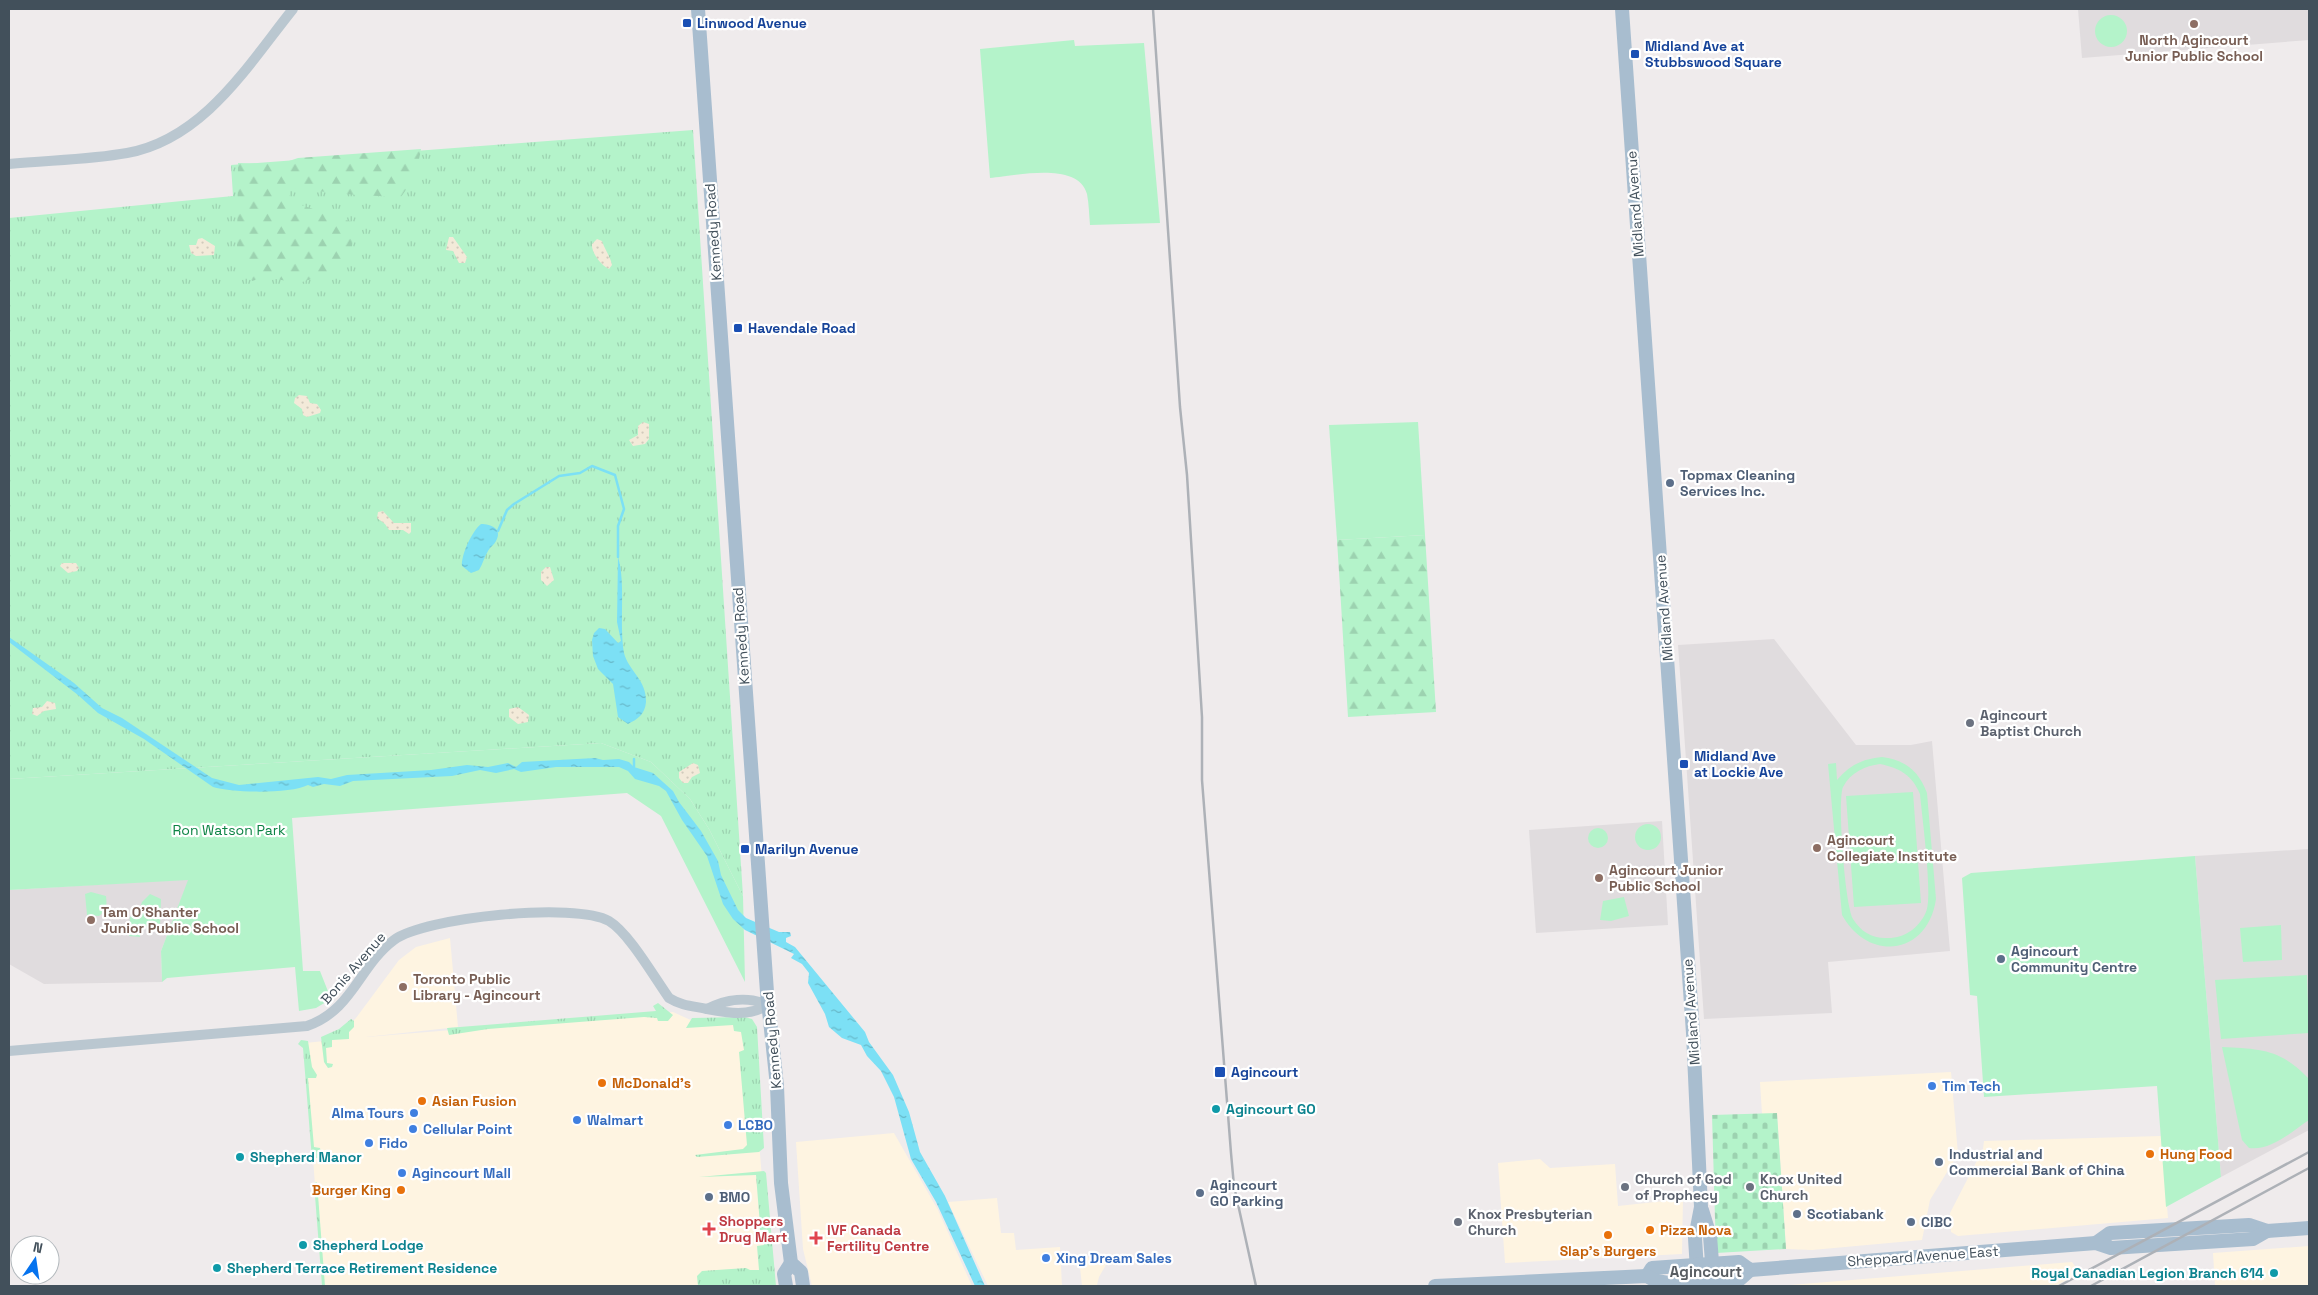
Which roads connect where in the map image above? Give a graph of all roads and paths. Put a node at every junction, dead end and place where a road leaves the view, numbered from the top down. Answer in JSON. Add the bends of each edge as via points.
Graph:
{"nodes":[{"id":1,"x":293,"y":9,"type":"edge"},
{"id":2,"x":698,"y":9,"type":"edge"},
{"id":3,"x":1622,"y":9,"type":"edge"},
{"id":4,"x":9,"y":164,"type":"edge"},
{"id":5,"x":768,"y":1006,"type":"junction"},
{"id":6,"x":9,"y":1051,"type":"edge"},
{"id":7,"x":1701,"y":1207,"type":"junction"},
{"id":8,"x":2309,"y":1228,"type":"edge"},
{"id":9,"x":792,"y":1263,"type":"junction"},
{"id":10,"x":1713,"y":1265,"type":"junction"},
{"id":11,"x":1697,"y":1266,"type":"junction"},
{"id":12,"x":1750,"y":1270,"type":"junction"},
{"id":13,"x":1647,"y":1276,"type":"junction"},
{"id":14,"x":1697,"y":1284,"type":"edge"},
{"id":15,"x":1714,"y":1284,"type":"edge"},
{"id":16,"x":786,"y":1286,"type":"edge"},
{"id":17,"x":803,"y":1286,"type":"edge"},
{"id":18,"x":1435,"y":1286,"type":"edge"}],
"edges":[{"from":1,"to":4,"type":"street","via":[[222,98],[197,121],[174,135],[128,152]]},
{"from":2,"to":5,"type":"main road","name":"Kennedy Road"},
{"from":3,"to":7,"type":"main road","name":"Midland Avenue","via":[[1693,1033]]},
{"from":5,"to":6,"type":"street","name":"Bonis Avenue","via":[[756,1000],[722,1001],[707,1009],[687,1006],[669,998],[625,936],[604,919],[587,914],[512,914],[419,929],[401,936],[380,953],[340,1007],[324,1020],[307,1026]]},
{"from":5,"to":9,"type":"main road","name":"Kennedy Road","via":[[781,1182]]},
{"from":7,"to":10,"type":"main road","name":"Midland Avenue","via":[[1710,1236]]},
{"from":7,"to":11,"type":"main road","name":"Midland Avenue","via":[[1695,1238]]},
{"from":8,"to":12,"type":"main road","name":"Sheppard Avenue East","via":[[2267,1231],[2253,1239],[2111,1248],[2096,1243]]},
{"from":9,"to":16,"type":"main road","name":"Kennedy Road","via":[[784,1274]]},
{"from":9,"to":17,"type":"main road","name":"Kennedy Road","via":[[801,1272]]},
{"from":10,"to":11,"type":"main road","name":"Sheppard Avenue East"},
{"from":10,"to":12,"type":"main road","name":"Sheppard Avenue East","via":[[1739,1262]]},
{"from":10,"to":15,"type":"main road","name":"Midland Avenue"},
{"from":11,"to":13,"type":"main road","name":"Sheppard Avenue East","via":[[1652,1268]]},
{"from":11,"to":14,"type":"main road","name":"Midland Avenue"},
{"from":12,"to":15,"type":"main road","name":"Sheppard Avenue East","via":[[1740,1279]]},
{"from":13,"to":14,"type":"main road","name":"Sheppard Avenue East","via":[[1666,1282]]},
{"from":13,"to":18,"type":"main road","name":"Sheppard Avenue East"},
{"from":14,"to":15,"type":"main road","name":"Sheppard Avenue East"}]}
